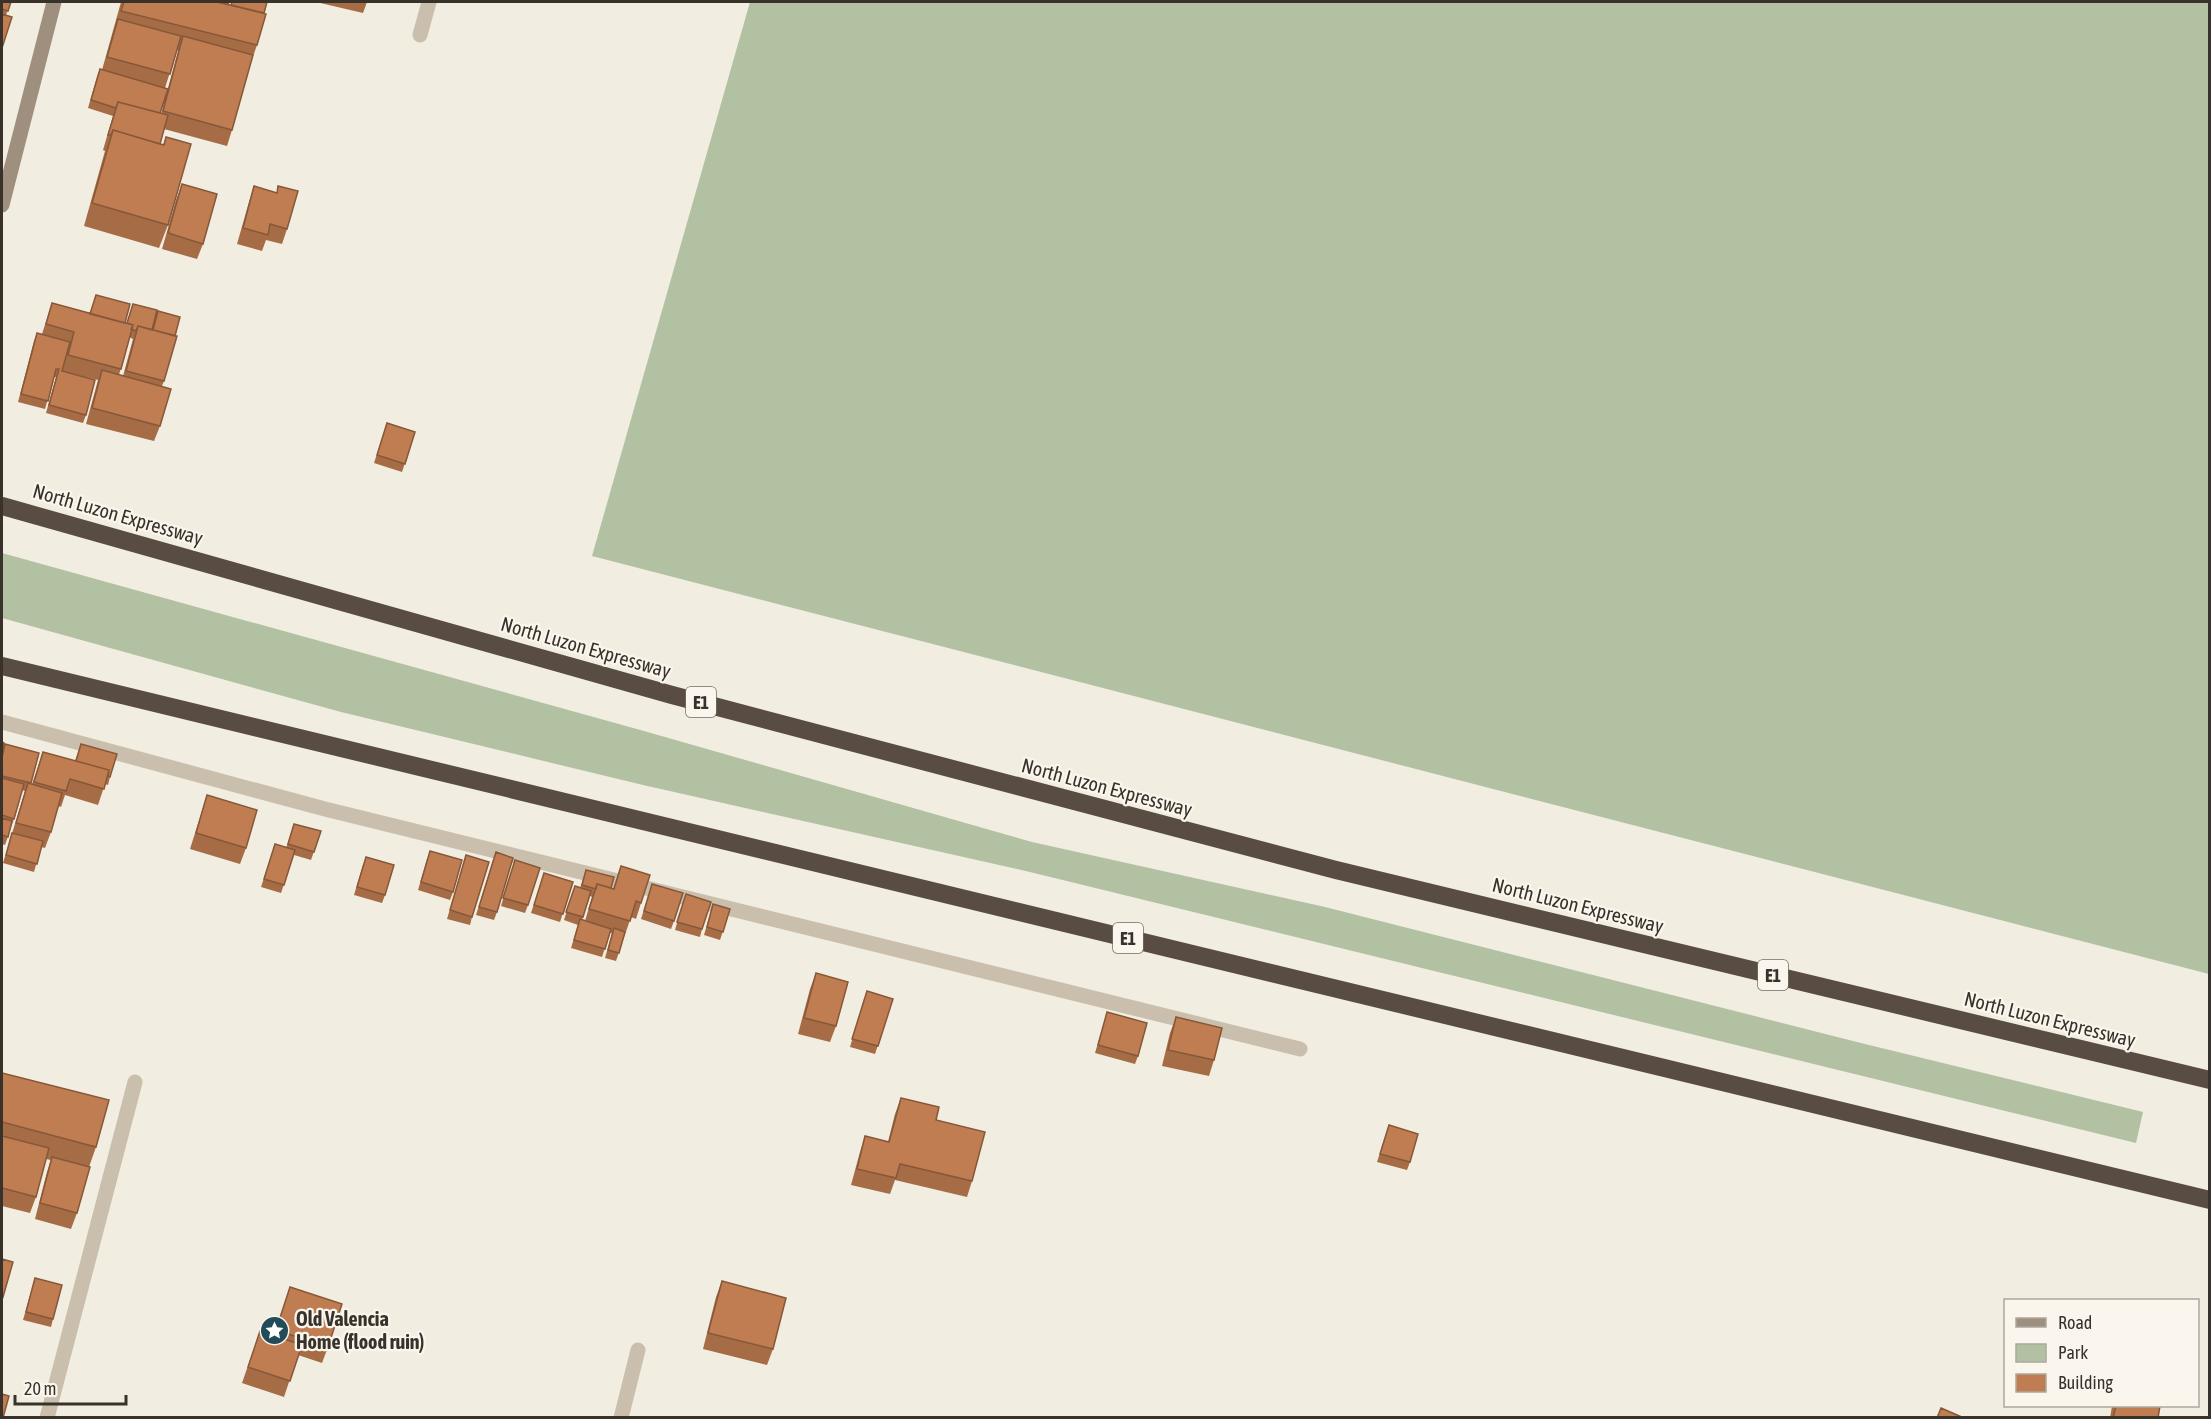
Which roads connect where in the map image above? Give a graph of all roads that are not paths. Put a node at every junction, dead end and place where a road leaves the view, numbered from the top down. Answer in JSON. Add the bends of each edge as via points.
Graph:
{"nodes":[{"id":1,"x":54,"y":2,"type":"edge"},
{"id":2,"x":429,"y":2,"type":"edge"},
{"id":3,"x":420,"y":35,"type":"dead end"},
{"id":4,"x":2,"y":205,"type":"edge"},
{"id":5,"x":2,"y":506,"type":"edge"},
{"id":6,"x":2,"y":666,"type":"edge"},
{"id":7,"x":2,"y":722,"type":"edge"},
{"id":8,"x":1300,"y":1049,"type":"dead end"},
{"id":9,"x":2210,"y":1080,"type":"edge"},
{"id":10,"x":135,"y":1082,"type":"dead end"},
{"id":11,"x":2210,"y":1200,"type":"edge"},
{"id":12,"x":638,"y":1350,"type":"dead end"},
{"id":13,"x":47,"y":1418,"type":"edge"},
{"id":14,"x":621,"y":1418,"type":"edge"}],
"edges":[{"from":1,"to":4,"type":"main road"},
{"from":2,"to":3,"type":"street"},
{"from":5,"to":9,"type":"highway","name":"North Luzon Expressway","number":"E1","via":[[672,695],[1336,870]]},
{"from":6,"to":11,"type":"highway","number":"E1"},
{"from":7,"to":8,"type":"street","via":[[325,809]]},
{"from":10,"to":13,"type":"street"},
{"from":12,"to":14,"type":"street"}]}
